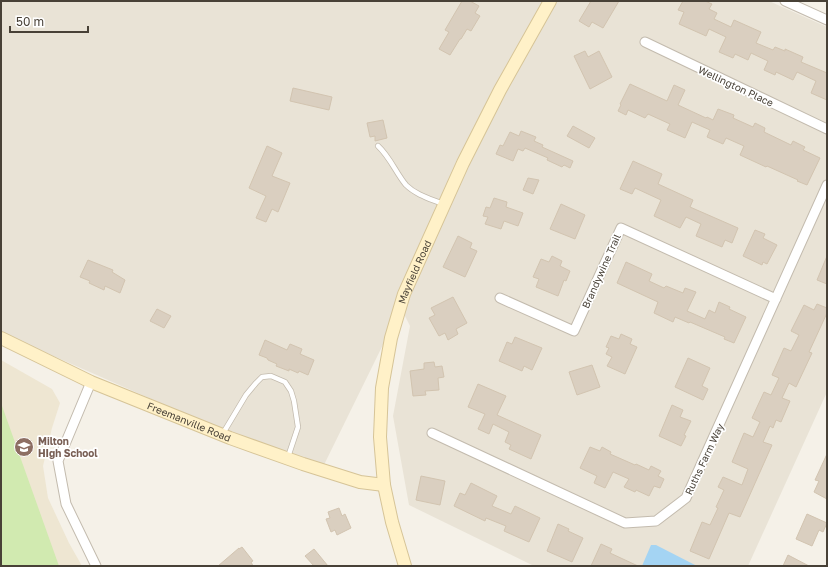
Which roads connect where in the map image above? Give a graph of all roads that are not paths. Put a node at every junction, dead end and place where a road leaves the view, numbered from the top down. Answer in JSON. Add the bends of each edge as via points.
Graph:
{"nodes":[{"id":1,"x":550,"y":1,"type":"edge"},
{"id":2,"x":785,"y":1,"type":"edge"},
{"id":3,"x":827,"y":20,"type":"edge"},
{"id":4,"x":645,"y":42,"type":"dead end"},
{"id":5,"x":827,"y":129,"type":"edge"},
{"id":6,"x":378,"y":146,"type":"dead end"},
{"id":7,"x":827,"y":185,"type":"edge"},
{"id":8,"x":444,"y":205,"type":"junction"},
{"id":9,"x":500,"y":298,"type":"dead end"},
{"id":10,"x":776,"y":299,"type":"junction"},
{"id":11,"x":1,"y":338,"type":"edge"},
{"id":12,"x":91,"y":382,"type":"junction"},
{"id":13,"x":432,"y":433,"type":"dead end"},
{"id":14,"x":222,"y":435,"type":"junction"},
{"id":15,"x":288,"y":459,"type":"junction"},
{"id":16,"x":384,"y":485,"type":"junction"},
{"id":17,"x":96,"y":566,"type":"edge"},
{"id":18,"x":405,"y":566,"type":"edge"}],
"edges":[{"from":1,"to":8,"type":"street","name":"Mayfield Road","via":[[500,90]]},
{"from":2,"to":3,"type":"street"},
{"from":4,"to":5,"type":"street","name":"Wellington Place"},
{"from":6,"to":8,"type":"lane","via":[[406,185],[415,192]]},
{"from":7,"to":10,"type":"street","name":"Ruths Farm Way"},
{"from":8,"to":16,"type":"street","name":"Mayfield Road","via":[[404,294],[390,338],[382,388],[380,437]]},
{"from":9,"to":10,"type":"street","name":"Brandywine Trail","via":[[574,332],[620,228]]},
{"from":10,"to":13,"type":"street","name":"Ruths Farm Way","via":[[686,498],[656,521],[625,523]]},
{"from":11,"to":12,"type":"street","name":"Freemanville Road"},
{"from":12,"to":14,"type":"street","name":"Freemanville Road"},
{"from":12,"to":17,"type":"street","via":[[58,461],[66,504]]},
{"from":14,"to":15,"type":"street","name":"Freemanville Road"},
{"from":14,"to":15,"type":"lane","via":[[246,395],[262,377],[271,376],[285,382],[294,400],[298,427]]},
{"from":15,"to":16,"type":"street","name":"Freemanville Road","via":[[360,482]]},
{"from":16,"to":18,"type":"street","name":"Mayfield Road"}]}
